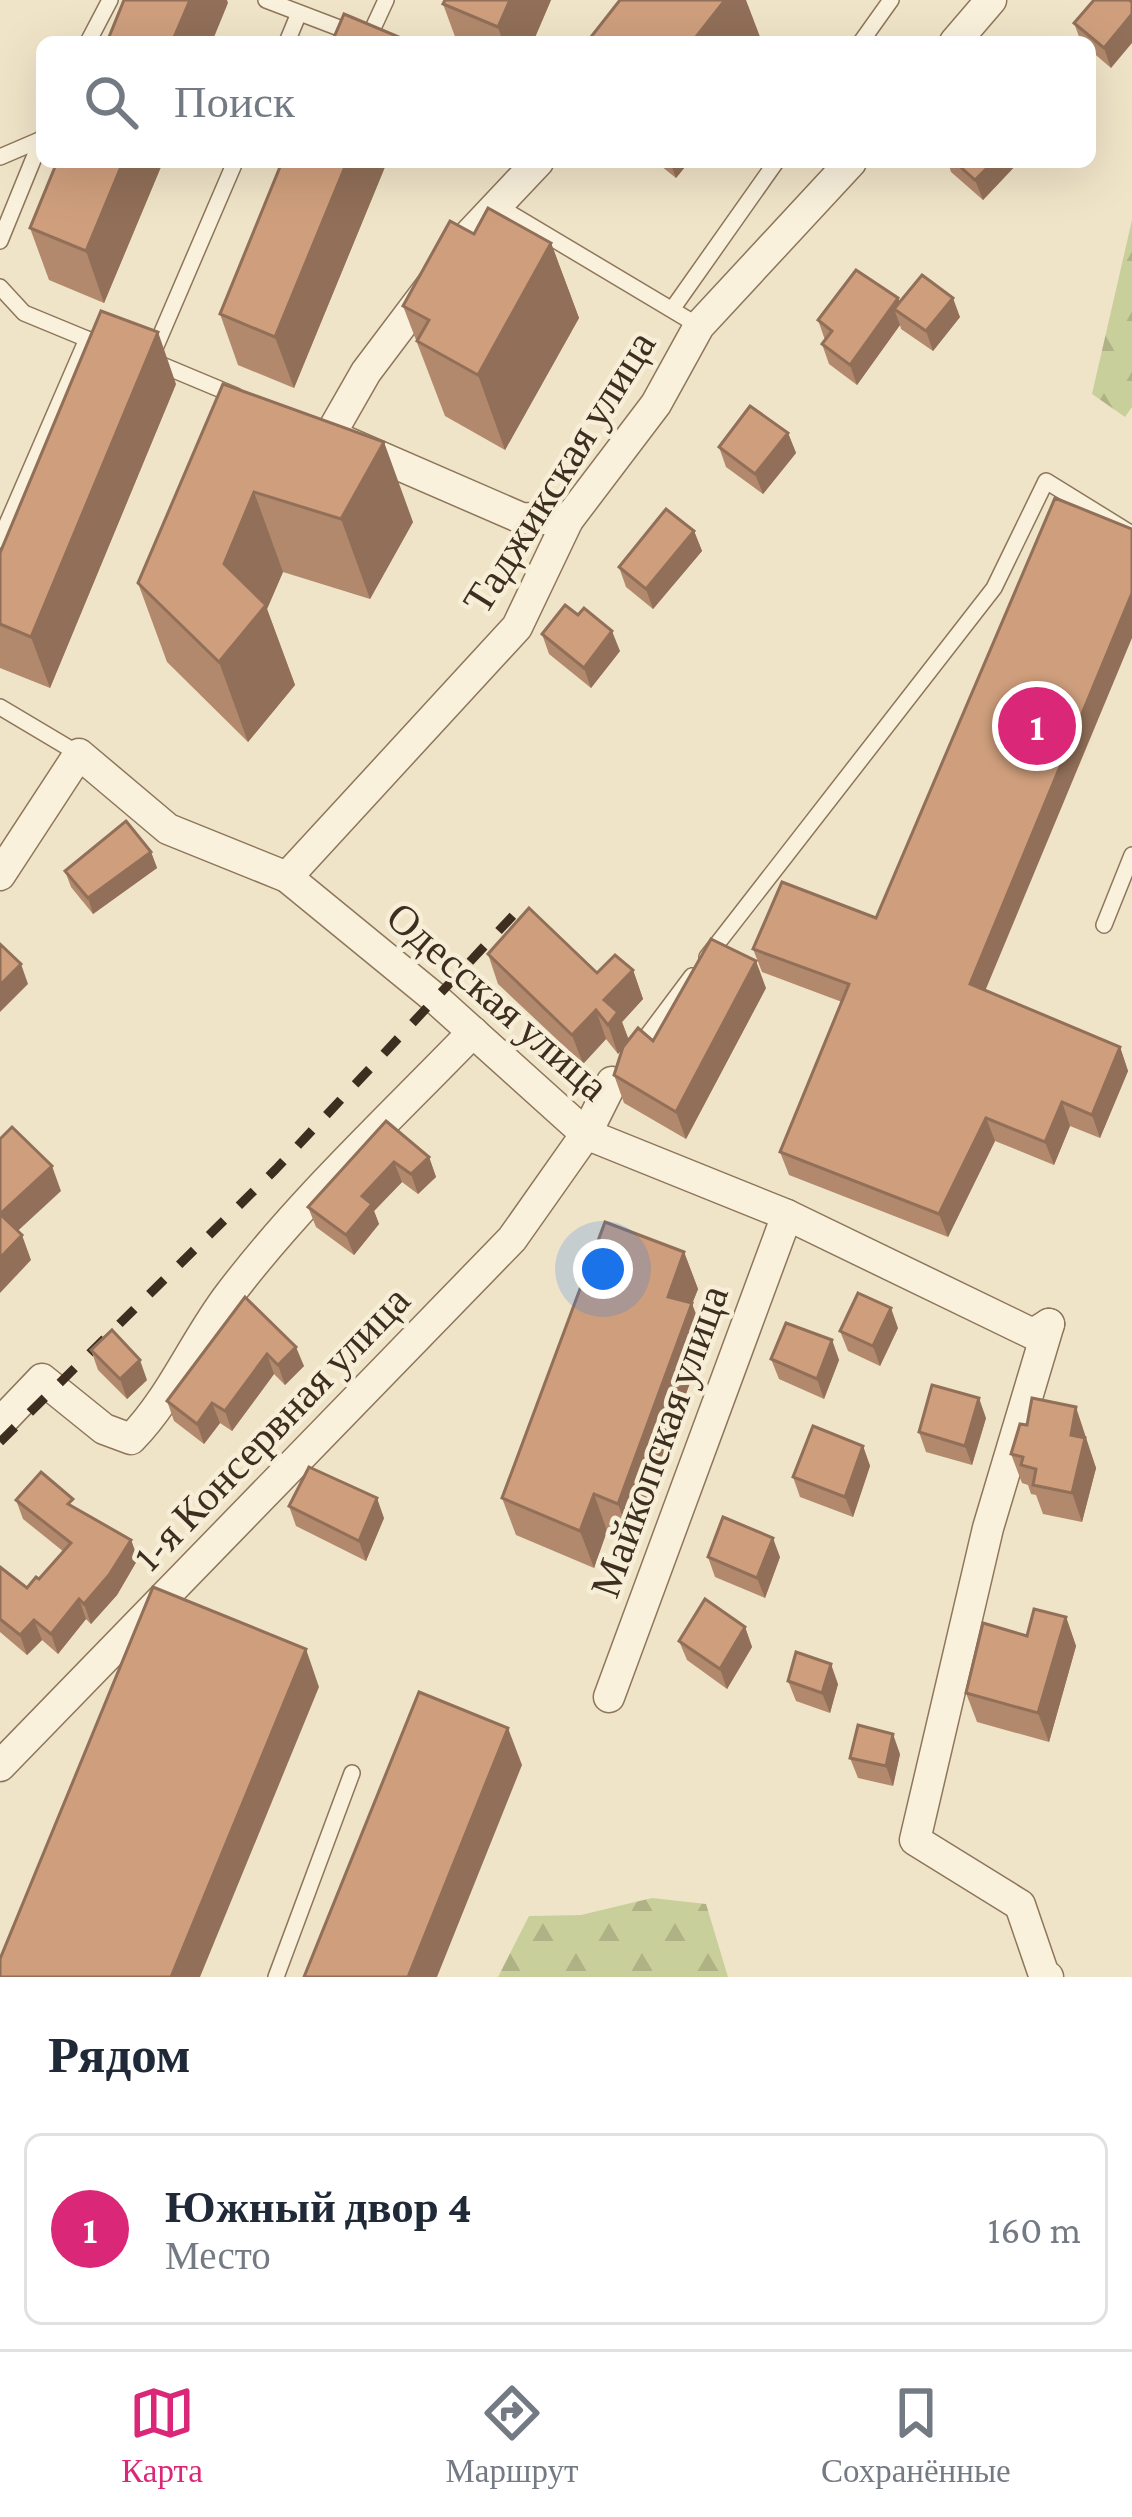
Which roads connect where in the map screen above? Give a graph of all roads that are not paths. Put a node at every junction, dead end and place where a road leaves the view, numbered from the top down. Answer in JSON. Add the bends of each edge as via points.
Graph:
{"nodes":[{"id":1,"x":110,"y":0,"type":"edge"},
{"id":2,"x":266,"y":0,"type":"edge"},
{"id":3,"x":386,"y":0,"type":"edge"},
{"id":4,"x":891,"y":0,"type":"edge"},
{"id":5,"x":992,"y":0,"type":"edge"},
{"id":6,"x":299,"y":13,"type":"junction"},
{"id":7,"x":91,"y":36,"type":"edge"},
{"id":8,"x":289,"y":36,"type":"edge"},
{"id":9,"x":360,"y":36,"type":"edge"},
{"id":10,"x":369,"y":36,"type":"edge"},
{"id":11,"x":866,"y":36,"type":"edge"},
{"id":12,"x":960,"y":36,"type":"edge"},
{"id":13,"x":36,"y":142,"type":"edge"},
{"id":14,"x":36,"y":154,"type":"edge"},
{"id":15,"x":0,"y":157,"type":"edge"},
{"id":16,"x":232,"y":168,"type":"edge"},
{"id":17,"x":533,"y":168,"type":"edge"},
{"id":18,"x":772,"y":168,"type":"edge"},
{"id":19,"x":845,"y":168,"type":"edge"},
{"id":20,"x":499,"y":206,"type":"junction"},
{"id":21,"x":0,"y":241,"type":"edge"},
{"id":22,"x":0,"y":286,"type":"edge"},
{"id":23,"x":673,"y":308,"type":"junction"},
{"id":24,"x":699,"y":326,"type":"junction"},
{"id":25,"x":87,"y":339,"type":"junction"},
{"id":26,"x":150,"y":360,"type":"junction"},
{"id":27,"x":250,"y":402,"type":"edge"},
{"id":28,"x":568,"y":520,"type":"junction"},
{"id":29,"x":1132,"y":534,"type":"edge"},
{"id":30,"x":0,"y":540,"type":"edge"},
{"id":31,"x":0,"y":707,"type":"edge"},
{"id":32,"x":80,"y":754,"type":"junction"},
{"id":33,"x":1132,"y":856,"type":"edge"},
{"id":34,"x":0,"y":875,"type":"edge"},
{"id":35,"x":286,"y":877,"type":"junction"},
{"id":36,"x":1104,"y":925,"type":"dead end"},
{"id":37,"x":473,"y":1032,"type":"junction"},
{"id":38,"x":612,"y":1082,"type":"joint"},
{"id":39,"x":586,"y":1134,"type":"junction"},
{"id":40,"x":787,"y":1215,"type":"junction"},
{"id":41,"x":0,"y":1424,"type":"edge"},
{"id":42,"x":610,"y":1697,"type":"dead end"},
{"id":43,"x":0,"y":1766,"type":"edge"},
{"id":44,"x":352,"y":1773,"type":"dead end"},
{"id":45,"x":276,"y":1977,"type":"edge"},
{"id":46,"x":1048,"y":1977,"type":"edge"}],
"edges":[{"from":1,"to":7,"type":"lane"},
{"from":2,"to":6,"type":"lane"},
{"from":3,"to":10,"type":"lane"},
{"from":4,"to":11,"type":"lane"},
{"from":5,"to":12,"type":"street"},
{"from":6,"to":8,"type":"lane"},
{"from":6,"to":9,"type":"lane"},
{"from":13,"to":15,"type":"lane"},
{"from":14,"to":21,"type":"lane"},
{"from":16,"to":26,"type":"lane"},
{"from":17,"to":20,"type":"street"},
{"from":18,"to":23,"type":"lane"},
{"from":19,"to":24,"type":"street","name":"Таджикская улица"},
{"from":20,"to":23,"type":"lane"},
{"from":20,"to":28,"type":"street","via":[[320,431],[520,518]]},
{"from":22,"to":25,"type":"lane","via":[[24,313]]},
{"from":23,"to":24,"type":"lane"},
{"from":24,"to":28,"type":"street","name":"Таджикская улица","via":[[656,404]]},
{"from":25,"to":26,"type":"lane"},
{"from":25,"to":30,"type":"lane"},
{"from":26,"to":27,"type":"lane"},
{"from":28,"to":35,"type":"street","name":"Таджикская улица","via":[[517,627]]},
{"from":29,"to":38,"type":"lane","via":[[1046,482],[994,588]]},
{"from":31,"to":32,"type":"lane"},
{"from":32,"to":34,"type":"street"},
{"from":32,"to":35,"type":"street","name":"Одесская улица","via":[[168,829]]},
{"from":33,"to":36,"type":"lane"},
{"from":35,"to":37,"type":"street","name":"Одесская улица"},
{"from":37,"to":39,"type":"street","name":"Одесская улица"},
{"from":37,"to":41,"type":"street","via":[[309,1196],[226,1298],[151,1419],[130,1439],[104,1429],[42,1379]]},
{"from":38,"to":39,"type":"street","name":"1-я Консервная улица"},
{"from":39,"to":40,"type":"street","name":"Одесская улица"},
{"from":39,"to":43,"type":"street","name":"1-я Консервная улица","via":[[512,1239]]},
{"from":40,"to":42,"type":"street","name":"Майкопская улица"},
{"from":40,"to":46,"type":"street","name":"Одесская улица","via":[[1033,1334],[1048,1324],[988,1528],[916,1840],[1020,1905]]},
{"from":44,"to":45,"type":"lane"}]}
